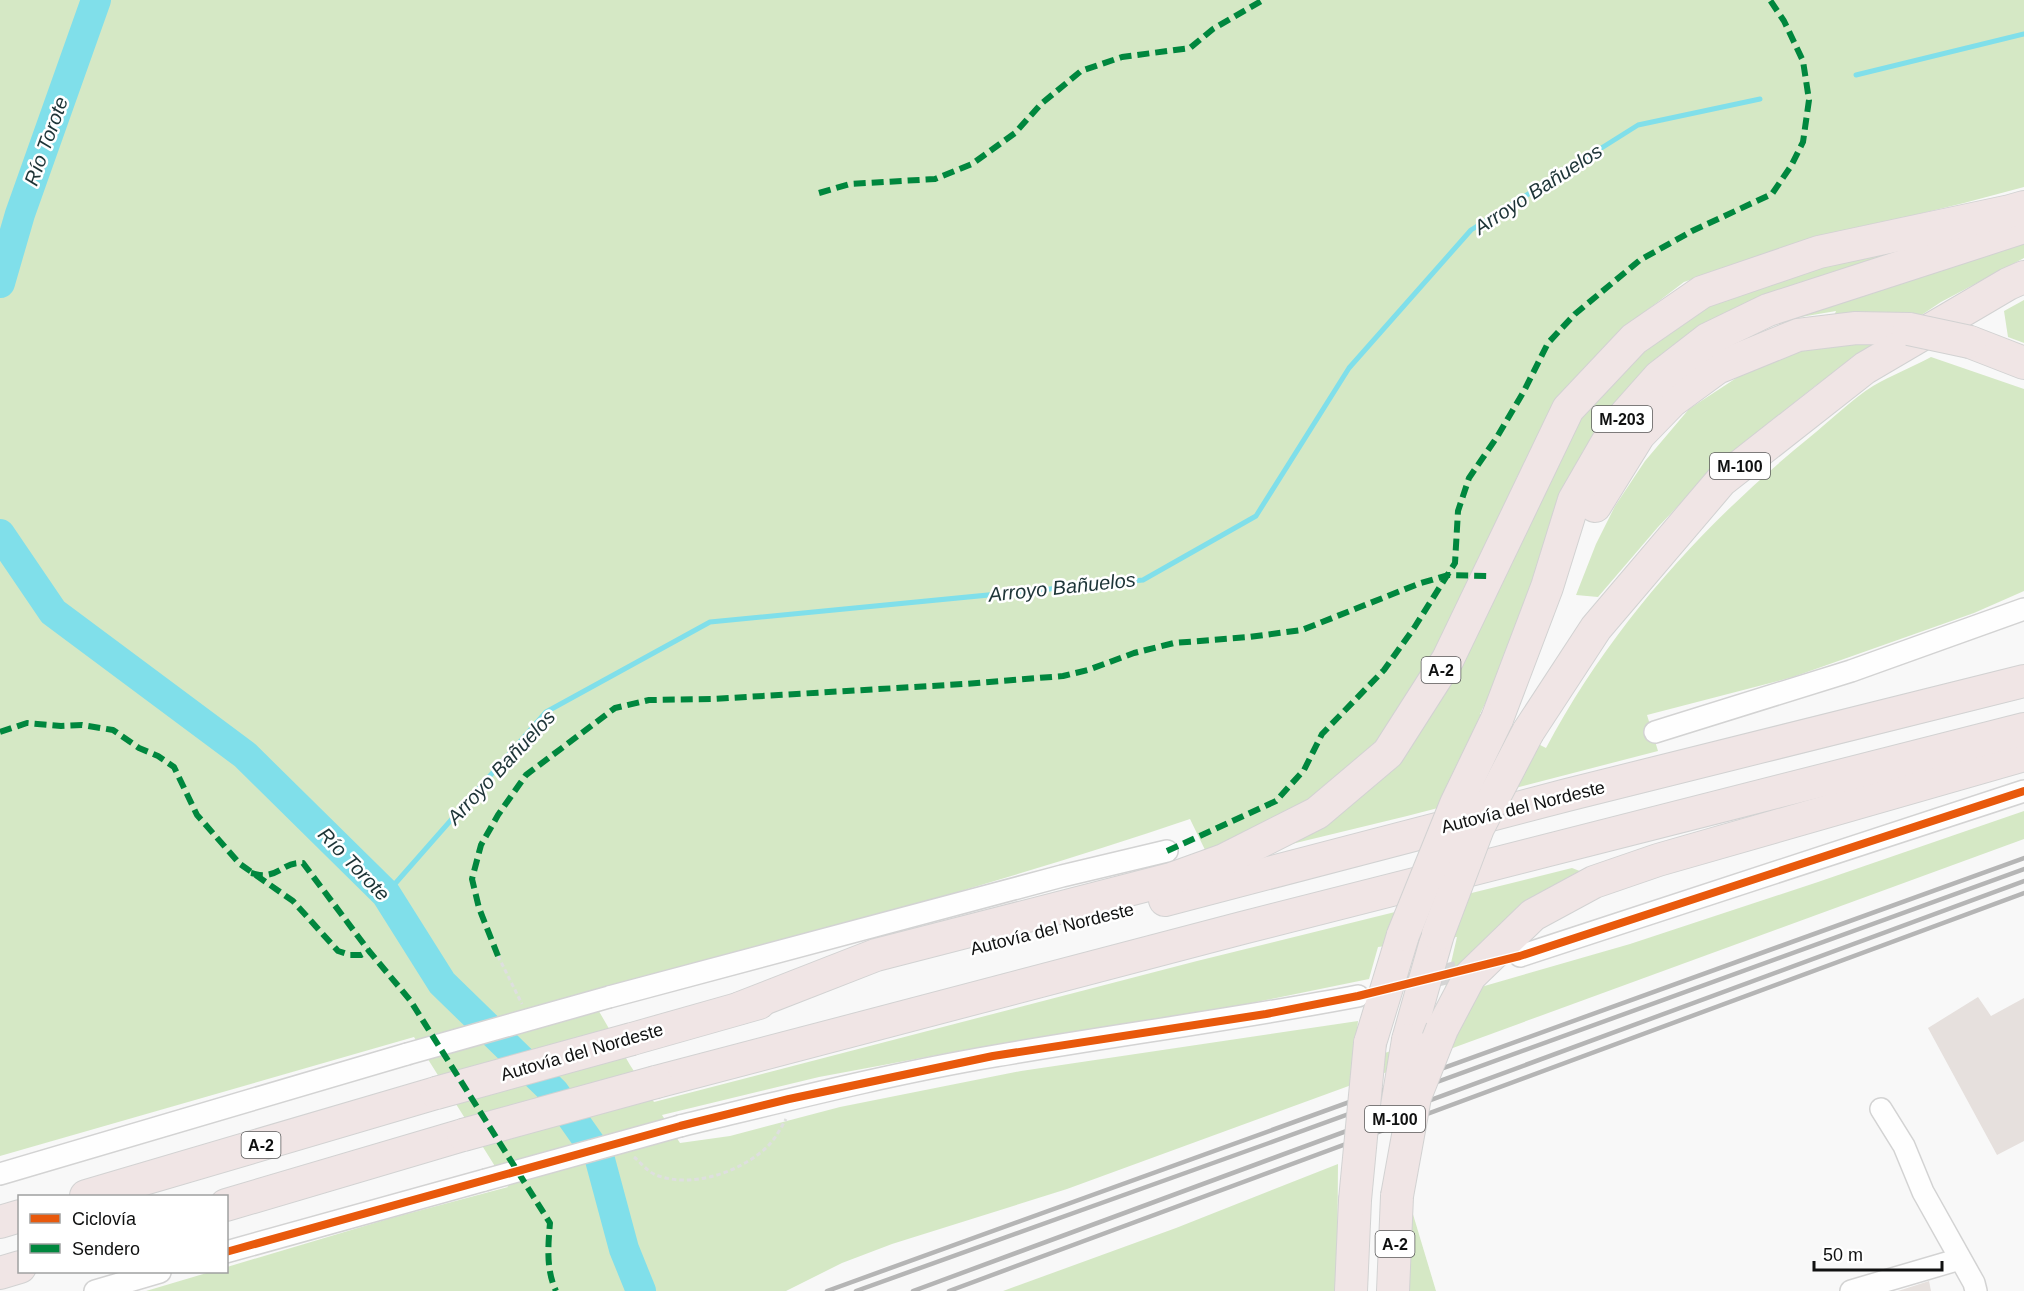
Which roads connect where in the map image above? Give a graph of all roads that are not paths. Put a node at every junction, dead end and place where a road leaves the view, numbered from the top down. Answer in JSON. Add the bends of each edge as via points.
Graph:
{"nodes":[{"id":1,"x":2024,"y":207,"type":"edge"},
{"id":2,"x":2024,"y":227,"type":"edge"},
{"id":3,"x":2024,"y":277,"type":"edge"},
{"id":4,"x":2024,"y":363,"type":"edge"},
{"id":5,"x":2024,"y":609,"type":"edge"},
{"id":6,"x":2024,"y":681,"type":"edge"},
{"id":7,"x":1497,"y":719,"type":"junction"},
{"id":8,"x":2024,"y":729,"type":"edge"},
{"id":9,"x":1654,"y":732,"type":"dead end"},
{"id":10,"x":2024,"y":755,"type":"edge"},
{"id":11,"x":2024,"y":791,"type":"edge"},
{"id":12,"x":1167,"y":851,"type":"dead end"},
{"id":13,"x":1520,"y":956,"type":"dead end"},
{"id":14,"x":1358,"y":996,"type":"tunnel mouth"},
{"id":15,"x":740,"y":1008,"type":"junction"},
{"id":16,"x":1881,"y":1108,"type":"dead end"},
{"id":17,"x":0,"y":1174,"type":"edge"},
{"id":18,"x":93,"y":1195,"type":"edge"},
{"id":19,"x":1378,"y":1199,"type":"junction"},
{"id":20,"x":228,"y":1204,"type":"edge"},
{"id":21,"x":18,"y":1217,"type":"edge"},
{"id":22,"x":0,"y":1222,"type":"edge"},
{"id":23,"x":228,"y":1251,"type":"edge"},
{"id":24,"x":1960,"y":1259,"type":"junction"},
{"id":25,"x":18,"y":1268,"type":"edge"},
{"id":26,"x":0,"y":1273,"type":"edge"},
{"id":27,"x":157,"y":1273,"type":"edge"},
{"id":28,"x":94,"y":1291,"type":"edge"},
{"id":29,"x":1351,"y":1291,"type":"edge"},
{"id":30,"x":1379,"y":1291,"type":"edge"},
{"id":31,"x":1393,"y":1291,"type":"edge"},
{"id":32,"x":1851,"y":1291,"type":"edge"},
{"id":33,"x":1976,"y":1291,"type":"edge"}],
"edges":[{"from":1,"to":15,"type":"highway","number":"A-2","via":[[1808,255],[1702,292],[1634,339],[1568,409],[1448,659],[1388,753],[1317,813],[1224,860],[1171,879],[876,955]]},
{"from":2,"to":7,"type":"highway","number":"M-203","via":[[1767,310],[1708,339],[1659,377],[1619,423],[1574,500],[1547,587]]},
{"from":3,"to":19,"type":"highway","number":"M-100","bridge":true,"via":[[1864,368],[1720,481],[1596,628],[1528,732],[1478,828],[1438,934],[1408,1040]]},
{"from":4,"to":7,"type":"highway","bridge":true,"via":[[1970,342],[1910,329],[1856,328],[1798,334],[1717,368],[1672,401],[1639,435],[1592,510],[1540,648]]},
{"from":5,"to":9,"type":"street","via":[[1851,671]]},
{"from":6,"to":15,"type":"highway","name":"Autovía del Nordeste","number":"A-2"},
{"from":7,"to":19,"type":"highway","number":"M-203","bridge":true,"via":[[1456,804],[1403,935],[1370,1042]]},
{"from":8,"to":20,"type":"highway","bridge":true,"via":[[656,1082]]},
{"from":10,"to":19,"type":"highway","number":"A-2","bridge":true,"via":[[1658,860],[1594,882],[1533,915],[1470,976],[1442,1029]]},
{"from":11,"to":13,"type":"street"},
{"from":12,"to":17,"type":"street","bridge":true,"via":[[609,997]]},
{"from":14,"to":23,"type":"street","bridge":true,"via":[[993,1056],[789,1099]]},
{"from":15,"to":18,"type":"highway","name":"Autovía del Nordeste","number":"A-2","bridge":true},
{"from":16,"to":24,"type":"street"},
{"from":19,"to":29,"type":"highway","number":"M-203"},
{"from":19,"to":30,"type":"highway","number":"M-203"},
{"from":19,"to":31,"type":"highway","number":"A-2"},
{"from":21,"to":22,"type":"highway"},
{"from":24,"to":32,"type":"street"},
{"from":24,"to":33,"type":"street"},
{"from":25,"to":26,"type":"highway"},
{"from":27,"to":28,"type":"street"}]}
